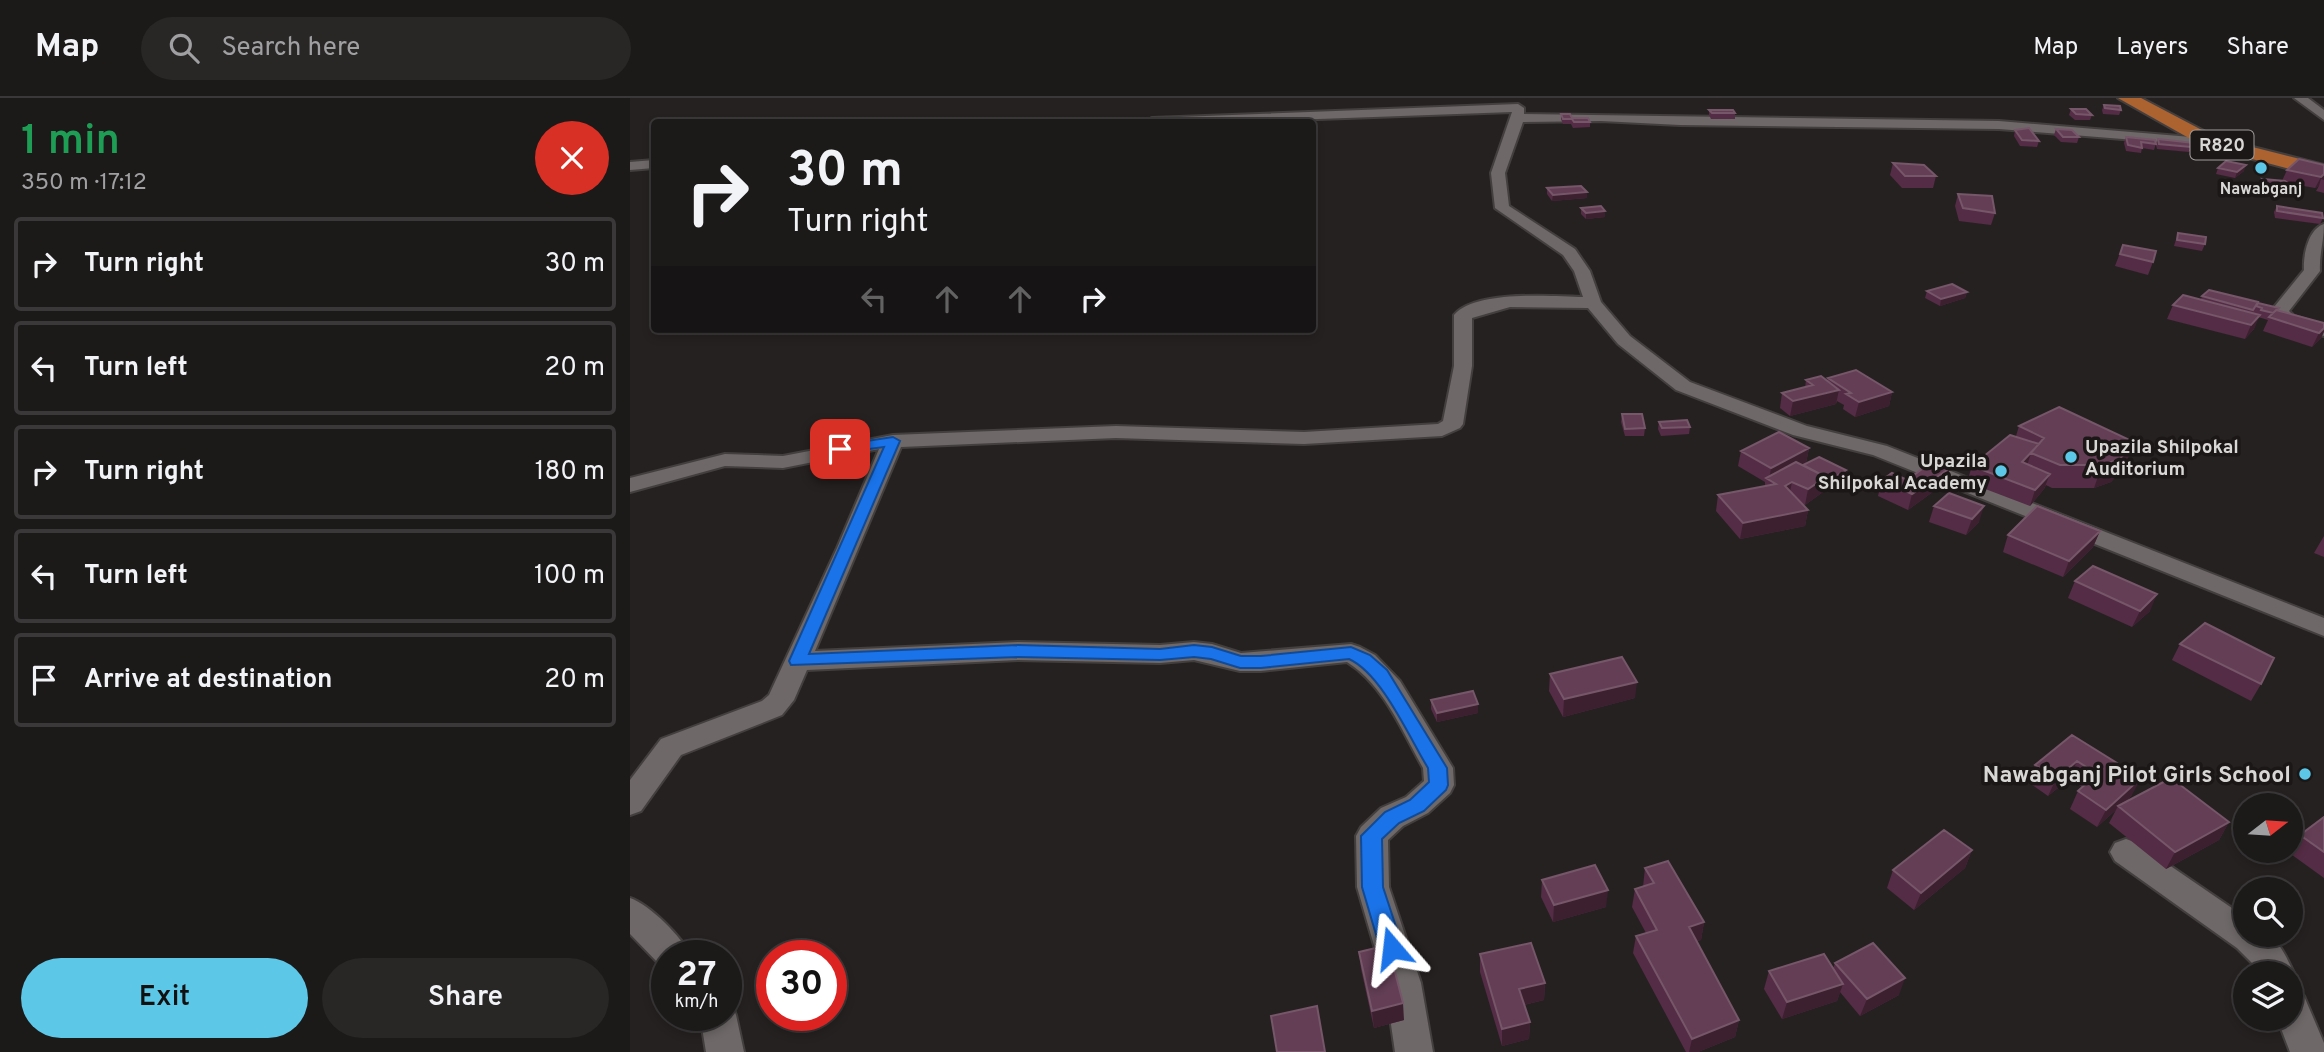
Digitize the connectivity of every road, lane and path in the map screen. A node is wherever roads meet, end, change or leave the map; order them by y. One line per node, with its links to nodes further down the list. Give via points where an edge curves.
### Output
1 (2127, 98): 6 (main road, R820)
2 (2300, 98): 4 (street)
3 (1518, 108): 5 (street); 6 (street, via 1681,121 1986,125); 12 (street, via 1498,173 1502,208 1569,252 1582,271)
4 (2324, 116)
5 (1230, 119)
6 (2210, 142): 9 (main road, R820)
7 (651, 164): 8 (street)
8 (630, 166)
9 (2324, 172)
10 (2324, 229): 11 (street, via 2311,255)
11 (2318, 273): 13 (street, via 2279,312 2288,320)
12 (1593, 303): 14 (street, via 1513,302 1476,307 1464,315 1463,366 1453,424 1442,430 1304,438 1116,432); 16 (street, via 1624,340 1683,386 1801,431 1880,450)
13 (2324, 331)
14 (893, 441): 15 (street, via 783,462 725,460); 17 (street)
15 (630, 485)
16 (2324, 628)
17 (797, 661): 18 (street, via 772,708 671,747); 26 (street, via 1018,651 1194,651 1240,662 1351,653 1363,659 1380,674 1438,768 1439,785 1371,836 1373,887 1403,983)
18 (630, 803)
19 (2126, 852): 22 (street, via 2249,938)
20 (630, 912): 21 (street)
21 (658, 940)
22 (2270, 961)
23 (721, 1031): 25 (street)
24 (2300, 1031): 27 (street)
25 (725, 1052)
26 (1414, 1052)
27 (2309, 1052)

